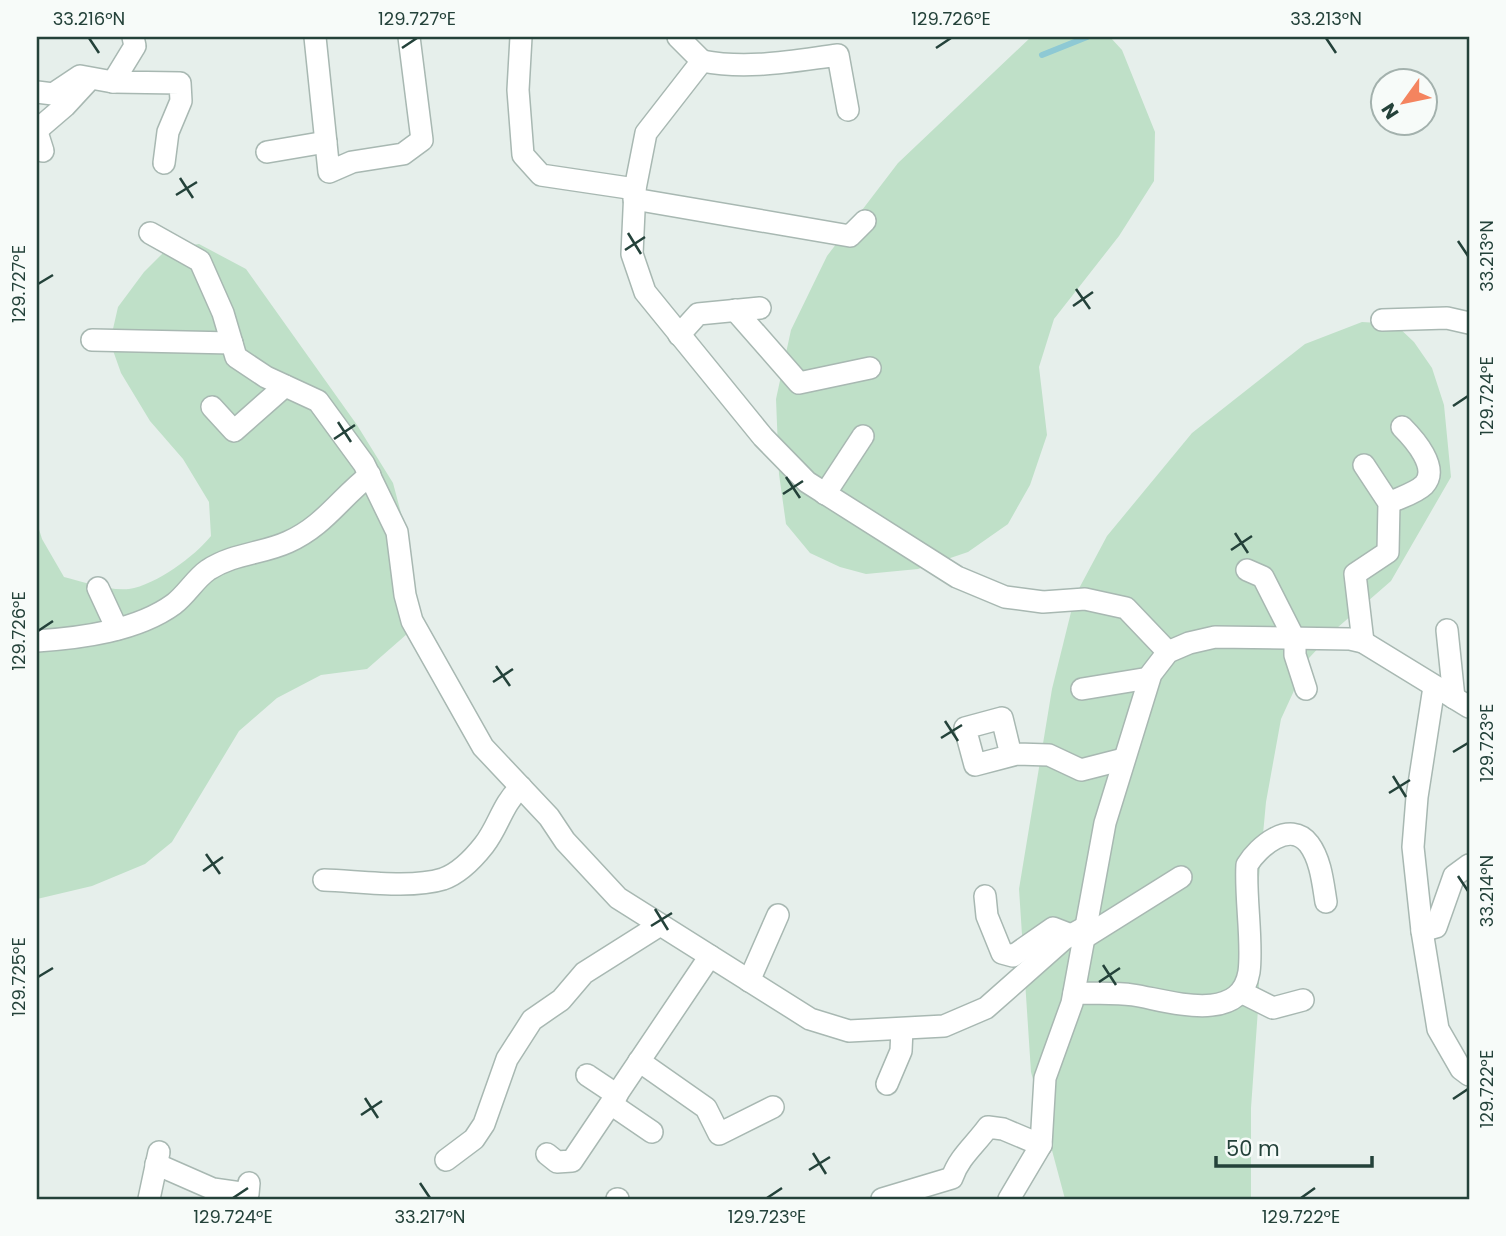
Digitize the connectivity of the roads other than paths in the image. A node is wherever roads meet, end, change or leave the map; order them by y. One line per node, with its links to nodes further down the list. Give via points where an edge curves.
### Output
1 (133, 37): 8 (street, via 135,46)
2 (315, 37): 12 (street)
3 (409, 37): 12 (street, via 422,139 403,154 352,162 329,172)
4 (521, 37): 15 (street, via 518,90 523,155 541,175)
5 (678, 37): 6 (street)
6 (702, 61): 10 (street, via 757,65 838,55); 15 (street, via 646,133)
7 (90, 78): 8 (street); 9 (street, via 80,76 53,94); 11 (street)
8 (113, 82): 14 (street, via 180,83 181,101 168,132)
9 (37, 92)
10 (848, 110)
11 (39, 138)
12 (326, 142): 13 (street)
13 (267, 152)
14 (164, 163)
15 (634, 194): 16 (street, via 850,236); 22 (street, via 632,254 645,292)
16 (865, 221)
17 (150, 233): 24 (street, via 200,261)
18 (760, 308): 19 (street)
19 (735, 310): 22 (street, via 698,314); 25 (street, via 799,383)
20 (1382, 320): 21 (street, via 1447,318)
21 (1469, 323)
22 (679, 335): 32 (street, via 763,437)
23 (92, 340): 24 (street)
24 (232, 343): 26 (street, via 236,357)
25 (870, 368)
26 (285, 386): 27 (street, via 234,431); 31 (street, via 318,401)
27 (212, 407)
28 (1402, 427): 33 (street, via 1425,457 1429,474 1424,485)
29 (863, 436): 32 (street)
30 (1364, 466): 33 (street)
31 (370, 475): 36 (street, via 320,525 286,543 235,555 206,571 174,604); 49 (street, via 397,531 412,621 483,747)
32 (825, 494): 41 (street, via 957,576 1005,597 1085,599 1126,608)
33 (1389, 503): 40 (street, via 1388,552 1355,574)
34 (1247, 570): 38 (street, via 1264,578)
35 (98, 588): 36 (street)
36 (117, 629): 39 (street)
37 (1447, 630): 46 (street)
38 (1295, 640): 40 (street); 41 (street, via 1215,637); 45 (street)
39 (37, 641)
40 (1363, 642): 43 (street)
41 (1168, 652): 42 (street)
42 (1149, 678): 44 (street); 48 (street)
43 (1434, 687): 46 (street); 57 (street, via 1413,847)
44 (1082, 689)
45 (1306, 689)
46 (1462, 702)
47 (1011, 755): 48 (street, via 1049,755 1081,770)
48 (1124, 759): 58 (street)
49 (522, 787): 52 (street, via 508,799 486,843 464,868 442,879); 56 (street, via 618,898)
50 (1469, 865): 57 (street, via 1454,876 1436,926)
51 (1181, 877): 58 (street)
52 (324, 880)
53 (985, 896): 58 (street, via 987,916 1002,953 1013,956 1053,928)
54 (1326, 902): 61 (street, via 1322,873 1309,843 1294,834 1277,837 1256,850 1247,865 1248,973)
55 (778, 915): 60 (street)
56 (660, 925): 59 (street); 74 (street, via 584,973 561,1000 532,1020 507,1059 484,1124 474,1139)
57 (1422, 931): 67 (street, via 1438,1029)
58 (1079, 934): 62 (street); 64 (street, via 986,1008 944,1026)
59 (710, 956): 60 (street); 65 (street)
60 (750, 981): 64 (street, via 810,1019 849,1031)
61 (1241, 992): 62 (street, via 1229,1002 1181,1005 1130,995); 63 (street, via 1273,1008)
62 (1074, 993): 72 (street, via 1045,1079)
63 (1303, 1000)
64 (902, 1029): 68 (street, via 901,1051)
65 (639, 1061): 69 (street); 70 (street, via 706,1108 719,1134)
66 (587, 1075): 69 (street)
67 (1469, 1075)
68 (887, 1084)
69 (614, 1099): 71 (street); 73 (street, via 572,1161 557,1162)
70 (773, 1107)
71 (652, 1132)
72 (1041, 1145): 77 (street, via 988,1127 958,1160 952,1178); 78 (street)
73 (547, 1154)
74 (446, 1160)
75 (249, 1183): 76 (street, via 248,1194 213,1189 157,1158)
76 (149, 1199)
77 (882, 1199)
78 (1009, 1199)

